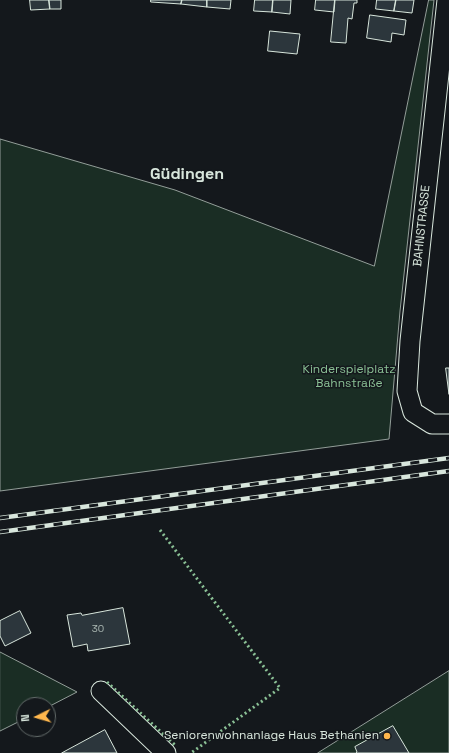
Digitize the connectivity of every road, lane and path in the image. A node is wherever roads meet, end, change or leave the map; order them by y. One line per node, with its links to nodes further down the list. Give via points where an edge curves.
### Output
1 (447, 0): 2 (street, BAHNSTRASSE, via 406,391 413,412 432,424)
2 (449, 424)
3 (101, 691): 4 (street)
4 (166, 753)

